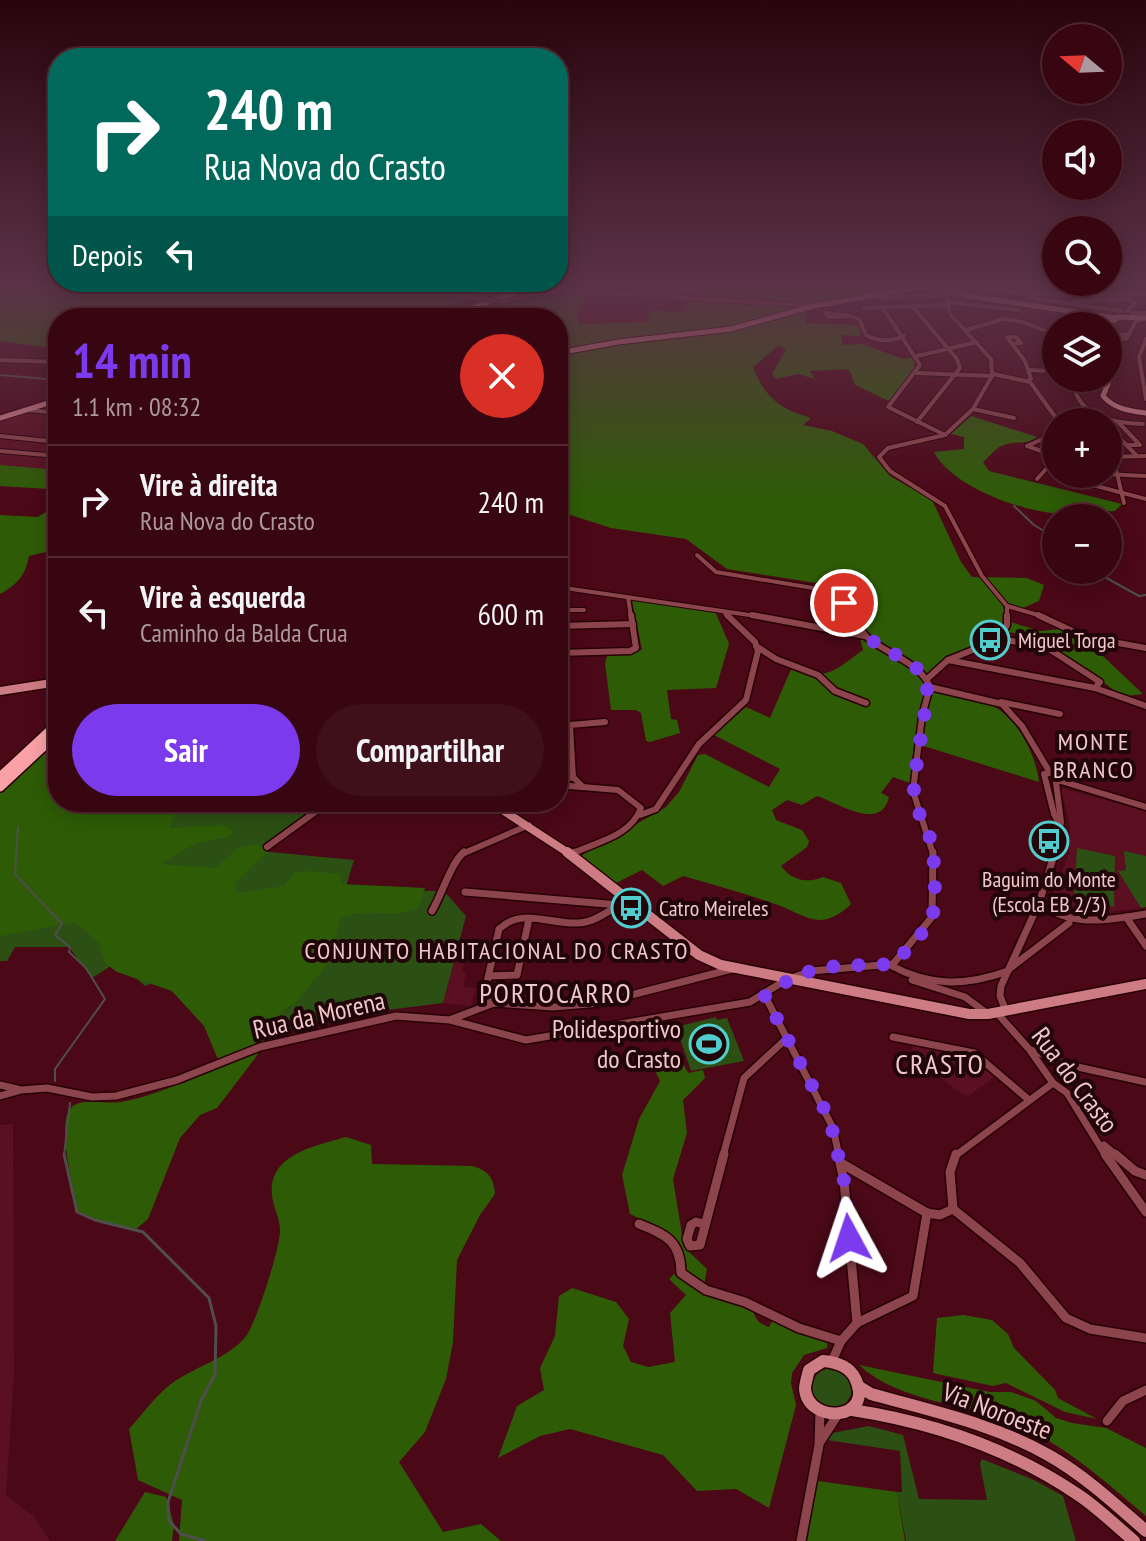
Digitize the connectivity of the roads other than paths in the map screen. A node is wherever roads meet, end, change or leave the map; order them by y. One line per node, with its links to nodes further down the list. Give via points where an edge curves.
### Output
1 (917, 356): 11 (street)
2 (954, 357): 12 (street, via 959,363)
3 (989, 357): 13 (street, via 994,364)
4 (1024, 357): 9 (street)
5 (1139, 357): 6 (street); 14 (street)
6 (1146, 357)
7 (0, 360): 8 (street)
8 (48, 362)
9 (1030, 370): 10 (street); 15 (street)
10 (1042, 371)
11 (917, 373): 12 (street); 30 (street, via 888,407)
12 (956, 375): 13 (street); 30 (street)
13 (992, 375): 15 (street); 24 (street)
14 (1144, 377): 16 (street)
15 (1028, 381): 21 (street)
16 (1145, 386): 19 (street)
17 (1077, 392): 22 (street)
18 (1105, 392): 26 (main road, via 1106,402)
19 (1146, 399)
20 (48, 403): 23 (main road)
21 (1048, 408)
22 (1086, 408)
23 (24, 409): 25 (street); 27 (main road)
24 (973, 409): 28 (street); 35 (street)
25 (48, 412)
26 (1146, 413)
27 (0, 418)
28 (1014, 418)
29 (1122, 420): 31 (street)
30 (917, 422): 35 (street)
31 (1143, 424)
32 (1122, 426): 34 (street)
33 (1122, 433): 34 (street)
34 (1129, 433): 40 (street, via 1140,445)
35 (945, 435): 59 (street, via 888,448 880,460 945,506 982,576)
36 (0, 436): 38 (street)
37 (1042, 440): 42 (street, via 1028,447)
38 (48, 441)
39 (1122, 441): 40 (street)
40 (1127, 445): 44 (street)
41 (0, 451): 43 (street)
42 (1042, 452)
43 (48, 455)
44 (1137, 456): 45 (street); 46 (street)
45 (1146, 456)
46 (1122, 457)
47 (1042, 473): 50 (street)
48 (1146, 476): 49 (street)
49 (1122, 477)
50 (1037, 479)
51 (1104, 488): 53 (street)
52 (1121, 488): 53 (street)
53 (1122, 493): 54 (street); 55 (street)
54 (1145, 499)
55 (1124, 503)
56 (697, 555): 66 (street, via 710,570 726,575 804,586 828,595 851,607)
57 (568, 588): 58 (street)
58 (628, 597): 62 (street); 63 (street)
59 (1007, 606): 65 (street); 70 (street, via 1052,619 1085,637)
60 (568, 610): 61 (street)
61 (584, 610)
62 (722, 610): 66 (street); 69 (street)
63 (633, 624): 64 (street); 71 (street, via 633,650)
64 (568, 626)
65 (1005, 630): 67 (street); 68 (street)
66 (865, 636): 73 (street)
67 (1000, 639): 68 (street); 72 (street)
68 (1029, 643): 75 (street, via 1046,647)
69 (756, 646): 79 (street); 98 (street, via 746,700 699,744 656,809)
70 (1146, 648)
71 (568, 653)
72 (948, 660): 73 (street); 75 (street)
73 (927, 679): 76 (street)
74 (48, 684): 77 (main road)
75 (1097, 685): 80 (street)
76 (930, 687): 78 (street); 111 (street, via 913,791 932,851 932,917)
77 (0, 691)
78 (993, 700): 81 (street); 87 (street, via 1022,726)
79 (866, 703)
80 (1146, 706)
81 (1060, 714)
82 (605, 722): 86 (street, via 570,725)
83 (48, 732): 88 (highway)
84 (48, 742): 93 (highway)
85 (568, 742): 86 (street)
86 (571, 744): 89 (street)
87 (1049, 771): 91 (street, via 1059,774); 91 (street, via 1044,774)
88 (0, 777)
89 (573, 777): 90 (street); 94 (street)
90 (568, 779)
91 (1055, 781): 95 (street); 104 (street, via 1055,819 1060,825)
92 (568, 785): 94 (street)
93 (0, 787)
94 (583, 787): 98 (street, via 624,793 641,808)
95 (1146, 807)
96 (315, 812): 100 (street)
97 (507, 812): 99 (main road)
98 (640, 815): 101 (street, via 618,833)
99 (529, 825): 101 (main road); 105 (street, via 465,851 455,860)
100 (267, 847)
101 (570, 854): 103 (main road)
102 (465, 892): 103 (street)
103 (624, 902): 108 (street, via 577,923); 112 (main road, via 709,962)
104 (1039, 903): 109 (street); 113 (street)
105 (432, 911)
106 (1146, 914): 107 (street)
107 (1126, 917): 109 (street); 110 (street)
108 (529, 919): 115 (street, via 508,920 501,926); 115 (street, via 517,975)
109 (1071, 922): 113 (street)
110 (1146, 946)
111 (890, 965): 114 (street); 116 (street, via 832,966)
112 (735, 968): 116 (main road); 119 (street, via 600,1003)
113 (1009, 970): 114 (street, via 953,985); 120 (street)
114 (902, 973): 120 (street, Rua do Crasto)
115 (489, 976): 119 (street, via 485,998)
116 (788, 978): 118 (street, Rua da Morena); 120 (main road, via 969,1014)
117 (1146, 984): 120 (main road)
118 (765, 996): 121 (street, Rua da Morena, via 526,1040); 123 (street)
119 (494, 1003): 121 (street)
120 (997, 1013): 124 (street, Rua do Crasto)
121 (450, 1020): 128 (street, Rua da Morena, via 396,1016 304,1035 116,1096)
122 (893, 1037): 130 (street, via 974,1053)
123 (787, 1038): 132 (street, via 830,1120); 138 (street, via 744,1078)
124 (1029, 1049): 125 (street, via 1073,1066); 126 (street, Rua do Crasto)
125 (1146, 1082)
126 (1053, 1083): 130 (street); 131 (street, Rua do Crasto, via 1067,1093)
127 (0, 1085): 128 (street, Rua da Morena)
128 (21, 1090): 129 (street)
129 (0, 1096)
130 (1029, 1100): 134 (street, via 986,1135 969,1141 952,1160)
131 (1092, 1136): 133 (street); 135 (street, Rua do Crasto)
132 (841, 1163): 136 (street); 139 (street)
133 (1146, 1175)
134 (953, 1209): 136 (street); 140 (street, via 1028,1270 1070,1321)
135 (1146, 1212)
136 (927, 1213): 139 (street, via 913,1296)
137 (639, 1224): 141 (street, via 671,1238 682,1252 681,1273 695,1284 799,1328 832,1336)
138 (704, 1224)
139 (857, 1323): 141 (street)
140 (1146, 1338)
141 (838, 1355): 142 (main road); 144 (main road, via 815,1364 806,1378 808,1396)
142 (858, 1386): 145 (main road); 149 (main road, Via Noroeste, via 1027,1444 1081,1477)
143 (1146, 1390): 147 (street, via 1111,1411)
144 (820, 1410): 146 (main road); 148 (street)
145 (852, 1410): 146 (main road); 151 (main road, Via Noroeste, via 901,1419 1025,1462 1079,1495)
146 (837, 1416): 148 (street)
147 (1107, 1421)
148 (819, 1445): 150 (street)
149 (1146, 1531)
150 (801, 1541)
151 (1134, 1541)

